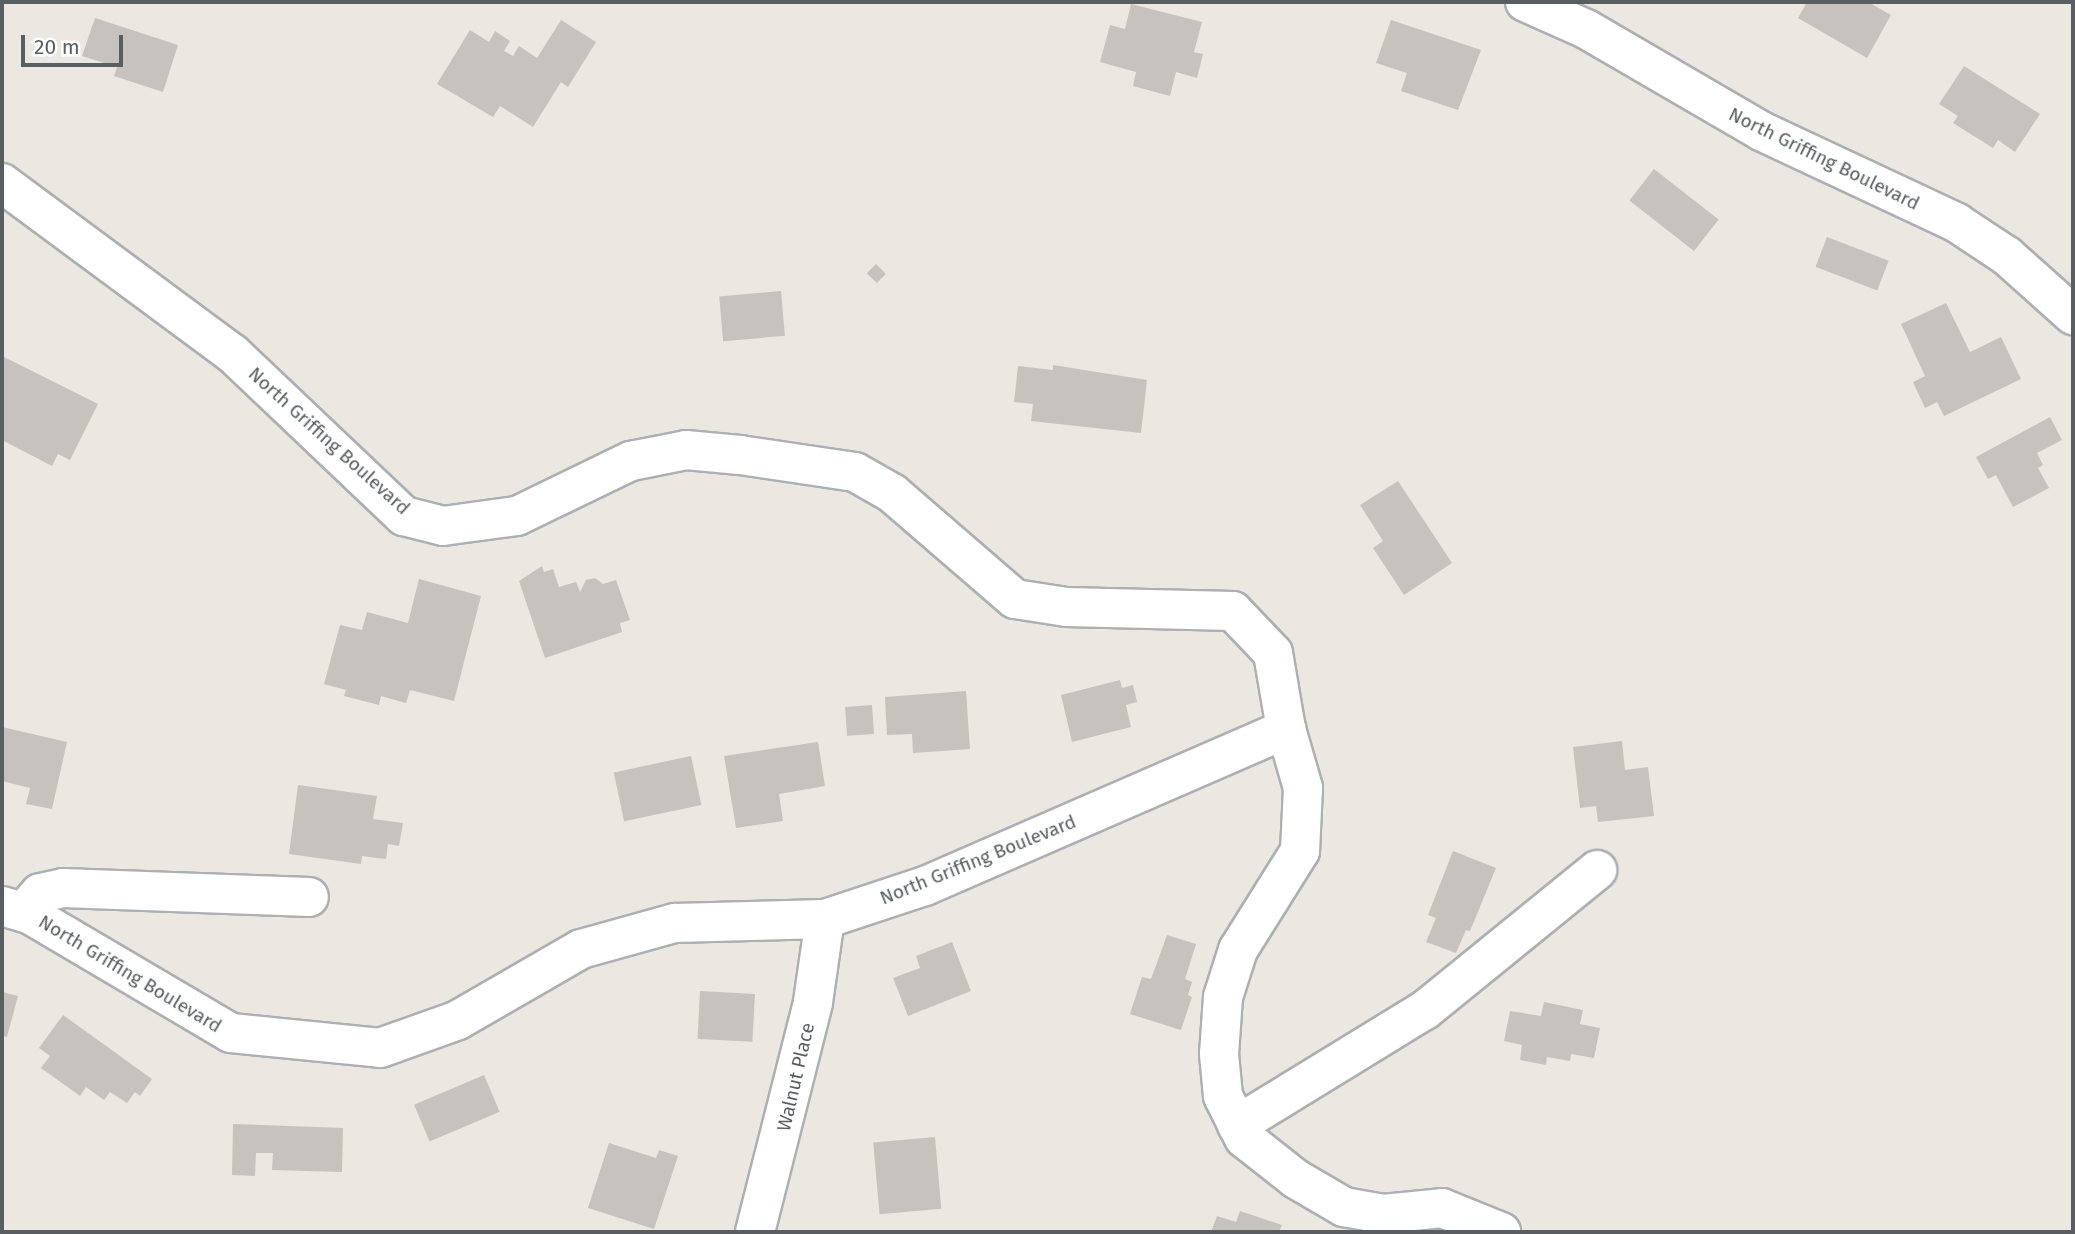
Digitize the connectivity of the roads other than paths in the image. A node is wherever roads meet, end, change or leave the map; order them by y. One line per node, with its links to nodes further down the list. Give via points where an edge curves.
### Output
1 (1525, 2): 3 (street, North Griffing Boulevard, via 1586,29 1761,131 1957,223 2007,256)
2 (2, 183): 4 (street, North Griffing Boulevard, via 232,353 404,516 443,527 517,516 631,461 686,450 855,472 892,493 1015,598 1066,607 1233,611 1273,653)
3 (2073, 315)
4 (1286, 729): 8 (street, North Griffing Boulevard, via 925,886); 9 (street, North Griffing Boulevard, via 1303,788 1300,851 1238,950 1223,996 1219,1054 1223,1096)
5 (1597, 870): 9 (street, via 1425,1010)
6 (309, 897): 7 (street, via 64,888 40,893)
7 (12, 909): 8 (street, North Griffing Boulevard, via 231,1033 380,1048 458,1020 581,949 675,923)
8 (825, 919): 10 (street, Walnut Place, via 813,1002)
9 (1237, 1125): 11 (street, North Griffing Boulevard, via 1244,1138 1296,1179 1344,1207 1383,1214 1442,1208)
10 (755, 1232)
11 (1501, 1232)

